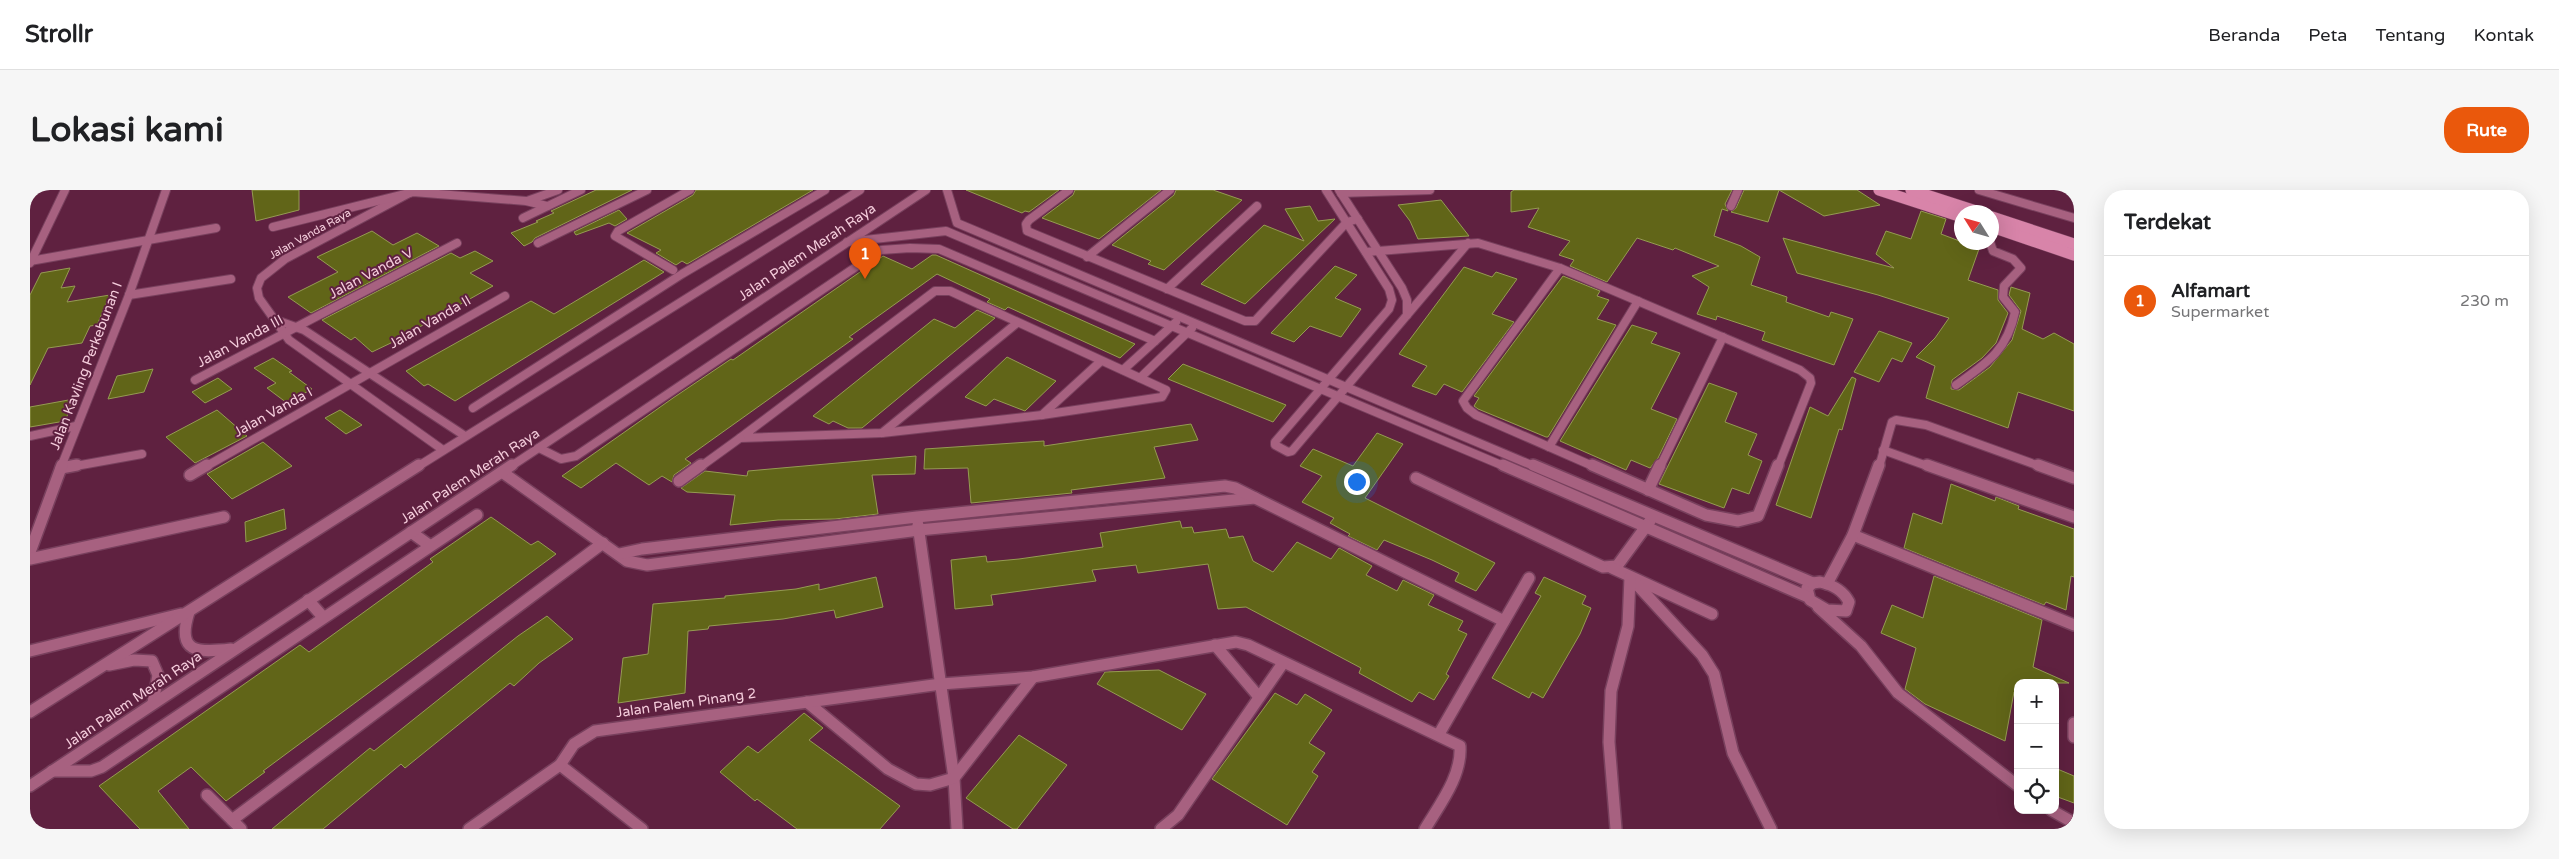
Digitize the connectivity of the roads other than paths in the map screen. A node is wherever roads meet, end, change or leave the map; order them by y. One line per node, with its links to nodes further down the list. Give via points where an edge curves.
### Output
1 (65, 190): 52 (street)
2 (166, 190): 39 (street, Jalan Kavling Perkebunan I)
3 (466, 190): 22 (street)
4 (558, 190): 23 (street)
5 (581, 190): 25 (street)
6 (647, 190): 42 (street)
7 (690, 190): 54 (street, via 618,231 615,236)
8 (825, 190): 86 (street, via 682,274)
9 (860, 190): 91 (street, Jalan Palem Merah Raya)
10 (926, 190): 40 (street, Jalan Palem Merah Raya)
11 (947, 190): 34 (street)
12 (1069, 190): 50 (street, via 1029,220 1025,228)
13 (1170, 190): 50 (street)
14 (1326, 190): 33 (street)
15 (1430, 190): 21 (street)
16 (1738, 190): 27 (street)
17 (1879, 190): 28 (main road)
18 (1911, 190): 24 (main road)
19 (1979, 190): 30 (street)
20 (414, 191): 22 (street); 35 (street); 64 (street, Jalan Vanda Raya, via 271,268 257,288 259,298)
21 (1340, 192): 31 (street)
22 (459, 197): 23 (street)
23 (526, 201): 25 (street)
24 (1957, 205)
25 (547, 206): 29 (street)
26 (1257, 206): 58 (street)
27 (1731, 206)
28 (1954, 214)
29 (523, 218)
30 (2074, 218)
31 (1358, 219): 33 (street); 46 (street)
32 (1999, 219): 44 (main road)
33 (1346, 222): 48 (street); 58 (street, via 1255,321 1245,321)
34 (957, 223): 38 (street); 47 (street)
35 (273, 227)
36 (216, 228): 39 (street)
37 (1999, 229): 49 (main road)
38 (946, 231): 40 (street); 51 (street)
39 (147, 241): 52 (street); 59 (street, Jalan Kavling Perkebunan I)
40 (847, 242): 94 (street, Jalan Palem Merah Raya)
41 (457, 243): 68 (street, Jalan Vanda V)
42 (538, 243)
43 (1468, 243): 46 (street); 53 (street, via 1490,245); 62 (street)
44 (2074, 244)
45 (1993, 250): 82 (street, via 2011,258 2021,268 2004,286 2003,297 2015,312 2012,333 1996,354)
46 (1378, 251): 48 (street); 62 (street, via 1402,288 1407,300)
47 (1025, 252): 51 (street); 56 (street)
48 (1366, 252): 72 (street, via 1389,289 1392,300 1389,309)
49 (2074, 255)
50 (1087, 257): 58 (street)
51 (1016, 260): 57 (street)
52 (30, 261)
53 (1560, 268): 61 (street); 93 (street, via 1463,401 1476,415)
54 (673, 270)
55 (231, 279): 59 (street)
56 (1090, 280): 57 (street); 63 (street)
57 (1082, 287): 67 (street)
58 (1166, 289)
59 (129, 295): 88 (street, Jalan Kavling Perkebunan I)
60 (504, 296): 77 (street, Jalan Vanda II)
61 (1638, 301): 71 (street); 93 (street)
62 (1407, 314): 74 (street)
63 (1181, 317): 66 (street); 67 (street)
64 (276, 320): 68 (street); 70 (street, Jalan Vanda Raya)
65 (1017, 323): 75 (street); 89 (street); 92 (street, via 950,291 935,291)
66 (1196, 324): 69 (street); 80 (street)
67 (1172, 325): 69 (street); 73 (street)
68 (297, 327): 70 (street, Jalan Vanda III); 77 (street)
69 (1189, 332): 78 (street); 84 (street)
70 (283, 334): 79 (street, Jalan Vanda III); 81 (street, Jalan Vanda Raya)
71 (1723, 337): 104 (street); 104 (street, via 1806,374 1811,382 1758,516 1748,521 1728,521)
72 (1363, 340): 74 (street); 80 (street)
73 (1155, 341): 76 (street); 94 (street, via 939,249 881,250 576,456 558,460)
74 (1379, 346): 83 (street)
75 (1102, 361): 76 (street); 87 (street)
76 (1123, 370): 78 (street)
77 (370, 373): 81 (street, Jalan Vanda I); 91 (street)
78 (1140, 378): 87 (street, via 1164,388 1166,393 1162,397)
79 (195, 380)
80 (1330, 380): 83 (street); 84 (street)
81 (351, 384): 95 (street, Jalan Vanda Raya); 100 (street, Jalan Vanda I)
82 (1956, 385)
83 (1346, 387): 85 (street); 107 (street)
84 (1323, 388): 85 (street); 85 (street, via 1275,442 1276,445 1292,451)
85 (1340, 395): 111 (street)
86 (473, 408)
87 (1042, 415): 89 (street)
88 (76, 426): 90 (street); 98 (street, Jalan Kavling Perkebunan I)
89 (882, 433): 92 (street)
90 (30, 436)
91 (465, 436): 95 (street, Jalan Palem Merah Raya)
92 (740, 438): 103 (street)
93 (1549, 447): 104 (street)
94 (539, 448): 99 (street, Jalan Palem Merah Raya)
95 (443, 450): 128 (street, Jalan Palem Merah Raya)
96 (1883, 450): 102 (street, via 1892,422 1906,420); 110 (street); 114 (street)
97 (142, 454): 98 (street)
98 (61, 468): 117 (street, Jalan Kavling Perkebunan I)
99 (502, 472): 113 (street, Jalan Palem Merah Raya); 115 (street)
100 (190, 474)
101 (1416, 478): 120 (street, via 1603,567)
102 (2074, 478)
103 (679, 481)
104 (1648, 490)
105 (1256, 498): 109 (street, via 1235,488 1212,486); 112 (street); 131 (street)
106 (477, 515): 116 (street)
107 (1653, 516): 111 (street); 123 (street)
108 (224, 517): 119 (street)
109 (917, 517): 112 (street); 118 (street)
110 (2074, 517)
111 (1647, 526): 120 (street, via 1618,566); 125 (street)
112 (919, 530): 118 (street, via 658,565 634,564); 139 (street)
113 (411, 532): 116 (street); 126 (street, Jalan Palem Merah Raya)
114 (1853, 535): 124 (street); 132 (street)
115 (603, 543): 118 (street); 155 (street)
116 (429, 545): 130 (street)
117 (30, 552)
118 (619, 554)
119 (30, 559)
120 (1612, 568): 121 (street)
121 (1630, 577): 129 (street); 161 (street, via 1628,626 1611,691 1609,742); 162 (street, via 1702,655 1714,674 1734,753)
122 (1529, 578): 131 (street)
123 (1813, 583): 124 (street); 125 (street, via 1807,588)
124 (1827, 584): 127 (street, via 1847,597 1849,607 1846,611 1833,612)
125 (1808, 597): 127 (street)
126 (308, 600): 130 (street); 134 (street, Jalan Palem Merah Raya)
127 (1818, 607): 150 (street, via 1861,646 1898,694)
128 (189, 612): 134 (street, via 183,633 183,640 188,646 213,651); 135 (street); 137 (street, Jalan Palem Merah Raya)
129 (1712, 614)
130 (323, 617): 148 (street, via 102,767 91,771)
131 (1504, 621): 145 (street)
132 (2074, 625)
133 (1215, 645): 136 (street, Jalan Palem Pinang 2, via 1236,642 1248,645); 138 (street, Jalan Palem Pinang 2); 140 (street)
134 (234, 648): 142 (street, Jalan Palem Merah Raya)
135 (30, 651)
136 (1283, 663): 140 (street); 145 (street, Jalan Palem Pinang 2)
137 (103, 666): 142 (street, via 134,660 152,661 160,673); 143 (street, Jalan Palem Merah Raya)
138 (1033, 677): 139 (street, Jalan Palem Pinang 2); 149 (street)
139 (941, 684): 141 (street, Jalan Palem Pinang 2); 149 (street)
140 (1259, 697): 159 (street, via 1178,815)
141 (807, 702): 147 (street, Jalan Palem Pinang 2, via 594,731 574,744); 149 (street, via 884,765 917,784 934,785)
142 (153, 703): 148 (street, Jalan Palem Merah Raya)
143 (30, 712)
144 (2074, 724): 146 (street)
145 (1438, 734): 160 (street, Jalan Palem Pinang 2, via 1460,746 1462,754 1459,768)
146 (2074, 736)
147 (560, 765): 156 (street, Jalan Palem Pinang 2); 157 (street)
148 (52, 772): 151 (street, Jalan Palem Merah Raya)
149 (954, 778): 158 (street)
150 (2014, 783)
151 (30, 786)
152 (208, 795): 155 (street)
153 (2058, 814): 154 (street)
154 (2074, 823)
155 (237, 824)
156 (471, 828)
157 (642, 829)
158 (957, 829)
159 (1161, 829)
160 (1425, 829)
161 (1616, 829)
162 (1771, 829)

